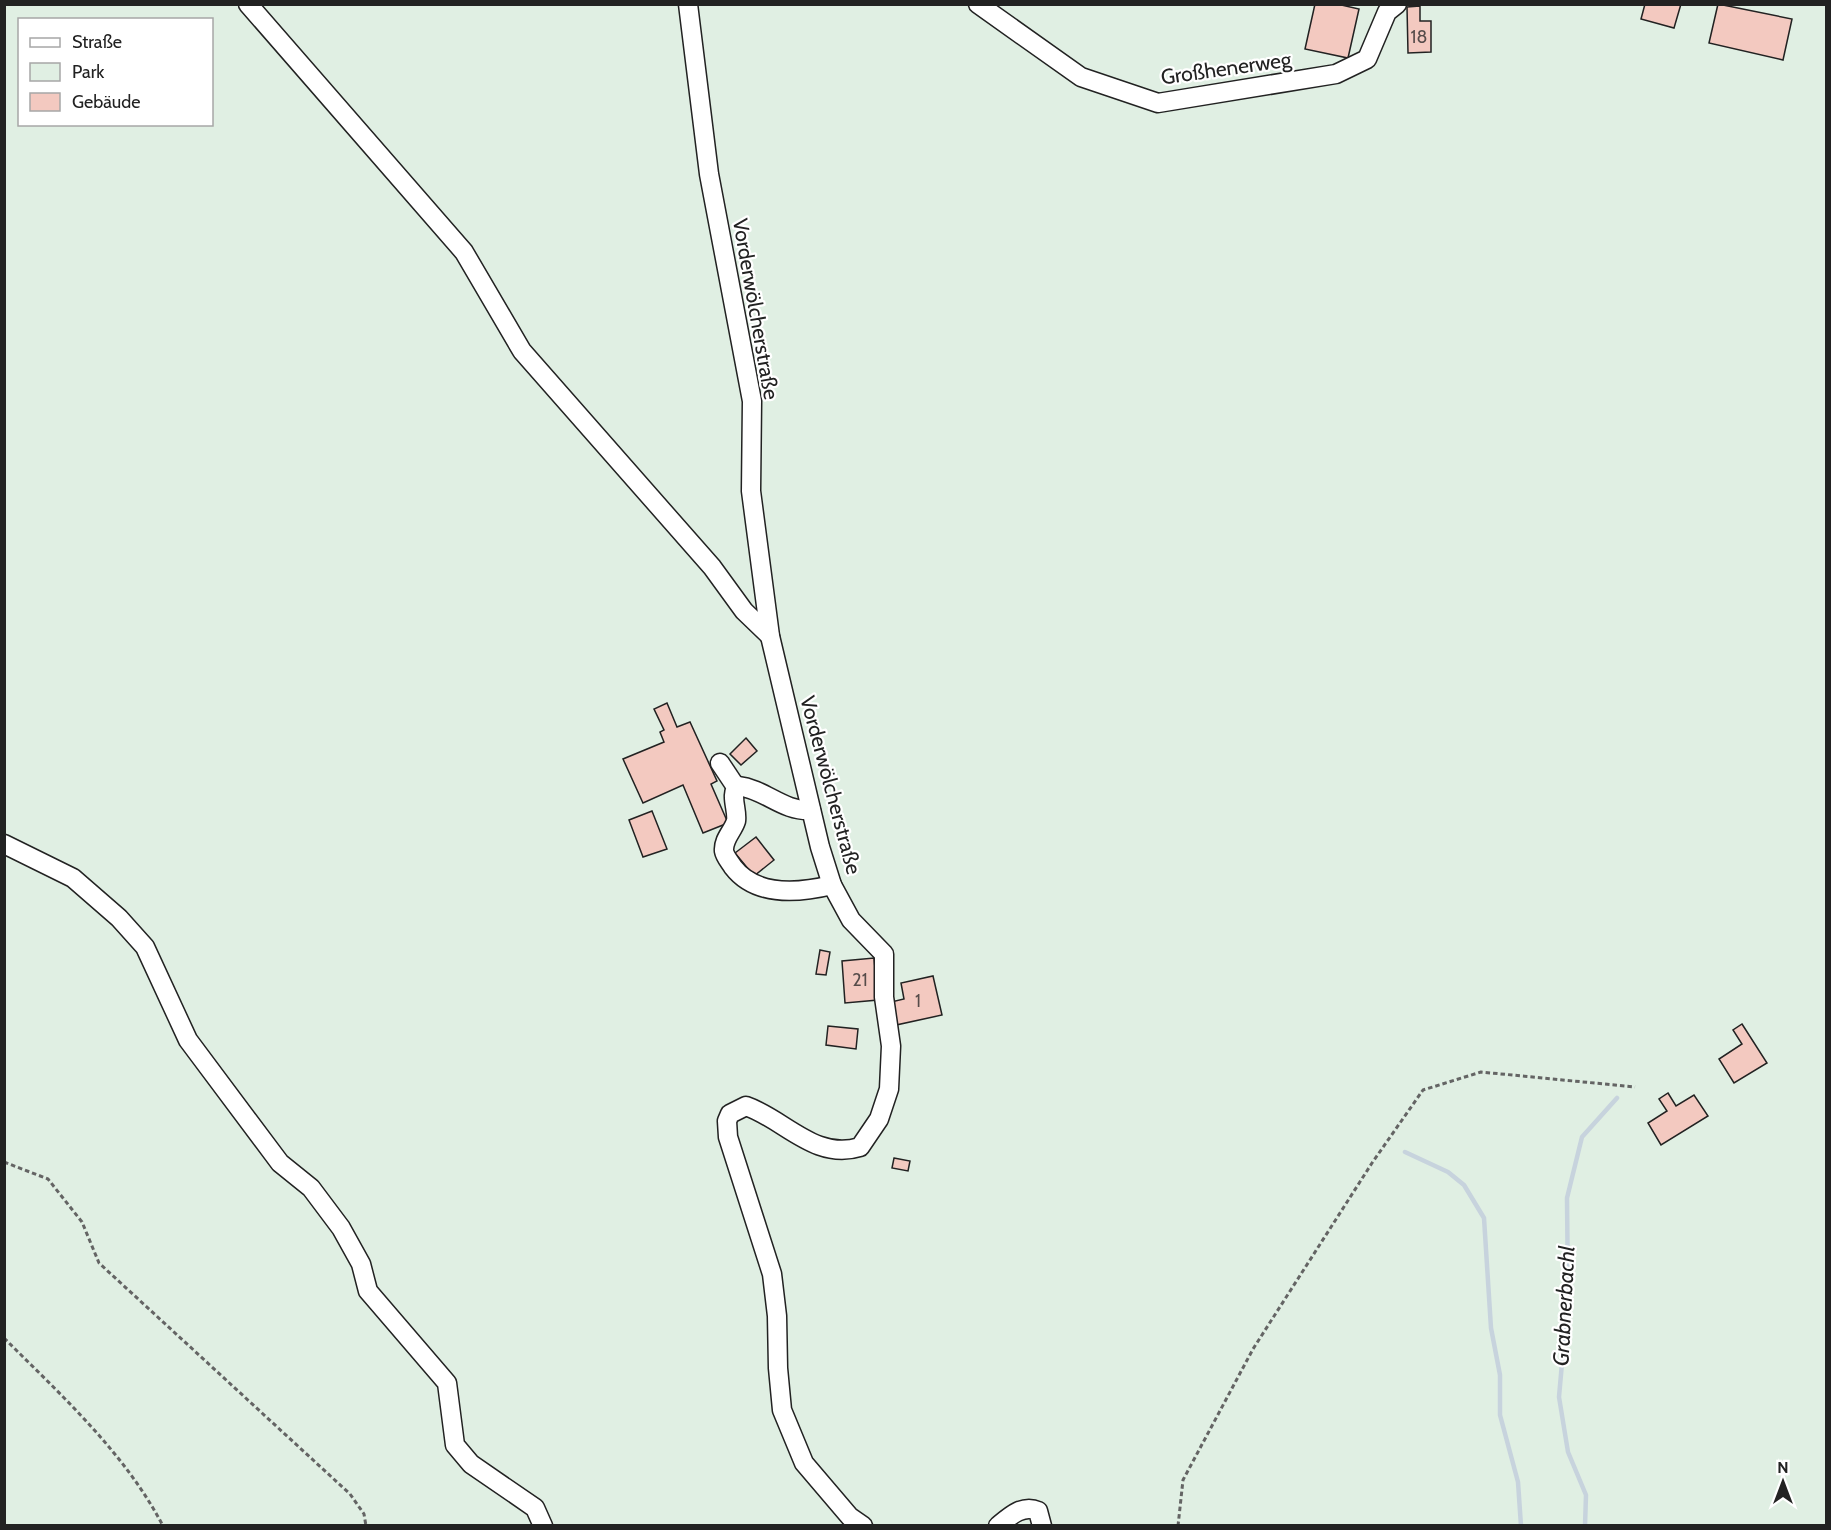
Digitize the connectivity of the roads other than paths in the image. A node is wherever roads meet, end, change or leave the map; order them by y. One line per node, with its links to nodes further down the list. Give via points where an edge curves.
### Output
1 (248, 4): 5 (street, via 464,252 522,351 712,567 744,611)
2 (688, 4): 5 (street, Vorderwölcherstraße, via 709,174 753,401 751,491)
3 (978, 4): 4 (street, Großhenerweg, via 1081,77 1158,103 1336,74 1367,59 1387,12)
4 (1397, 4)
5 (770, 636): 8 (street, Vorderwölcherstraße)
6 (720, 763): 7 (street)
7 (736, 787): 8 (street, via 746,787 787,807); 10 (street, via 736,818 724,851 740,876 766,889)
8 (811, 810): 10 (street, Vorderwölcherstraße)
9 (4, 844): 11 (street, via 73,878 120,918 145,947 188,1040 280,1163 311,1188 361,1264 368,1291 447,1383 455,1445 471,1464 535,1508)
10 (832, 885): 12 (street, Vorderwölcherstraße, via 856,926 884,954 891,1067 879,1119 860,1147 840,1151 814,1144 746,1106 730,1113 727,1120 728,1137 772,1274 782,1410 804,1463)
11 (543, 1526)
12 (862, 1526)
13 (998, 1526): 14 (street, via 1013,1514 1031,1508 1038,1511)
14 (1042, 1526)

